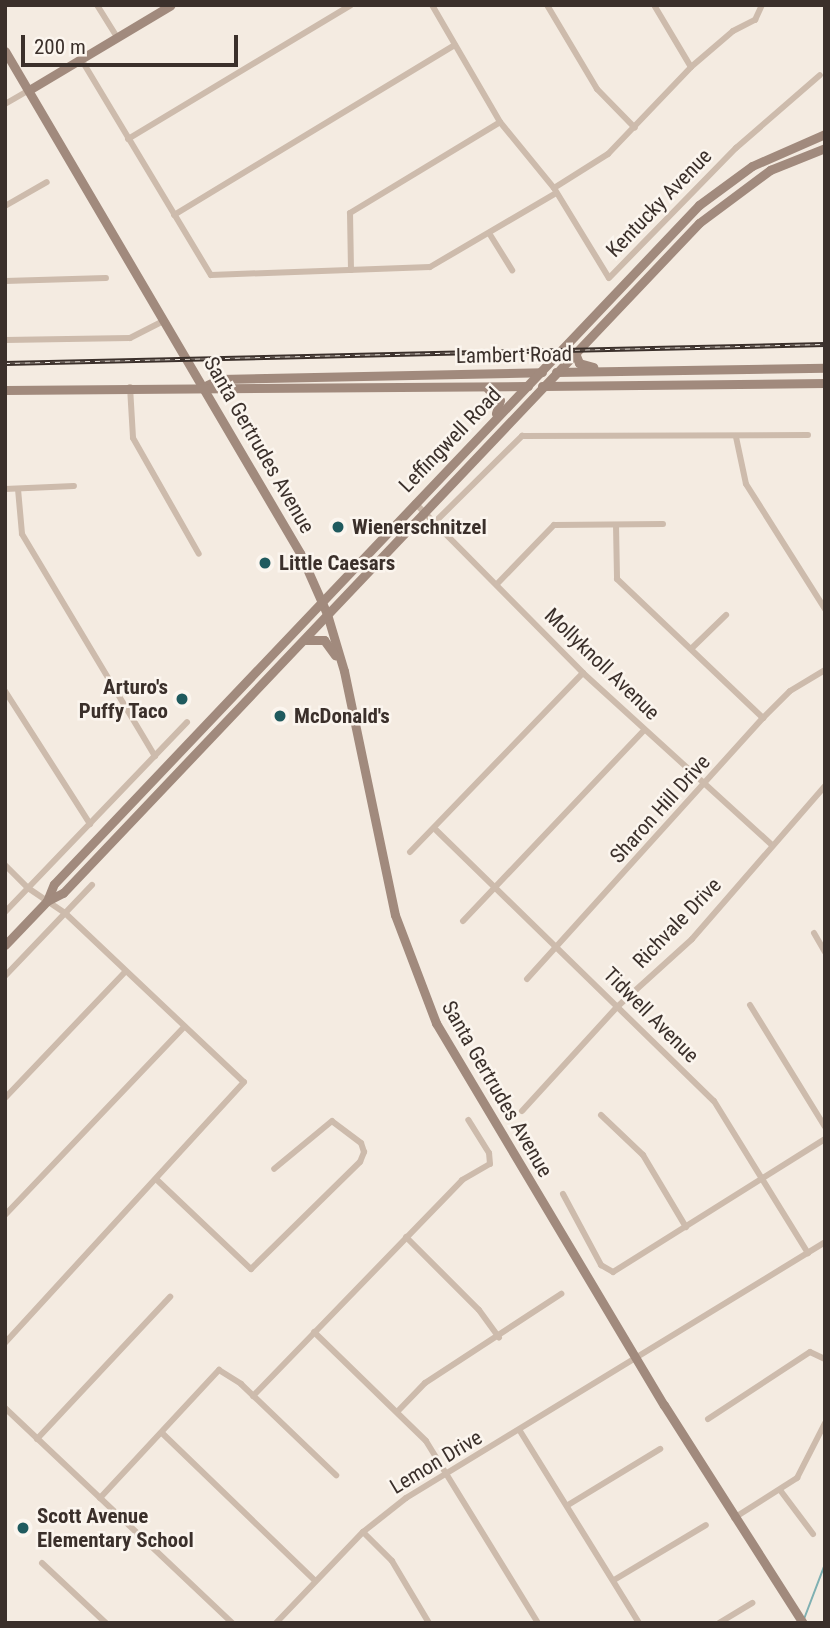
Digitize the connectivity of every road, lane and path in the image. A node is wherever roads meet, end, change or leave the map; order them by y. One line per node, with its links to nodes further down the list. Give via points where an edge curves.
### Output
1 (97, 5): 8 (street)
2 (171, 5): 8 (main road)
3 (351, 5): 19 (street)
4 (432, 5): 9 (street, Kentucky Avenue)
5 (547, 5): 17 (street, via 597,89)
6 (654, 5): 12 (street)
7 (762, 5): 12 (street, via 755,20 733,32)
8 (117, 37): 11 (main road)
9 (456, 45): 16 (street, Kentucky Avenue); 24 (street)
10 (5, 51): 14 (main road, Santa Gertrudes Avenue)
11 (80, 60): 14 (main road); 19 (street)
12 (691, 68): 17 (street)
13 (820, 75): 22 (street, Kentucky Avenue, via 736,148 609,278)
14 (29, 90): 15 (street); 30 (main road, Santa Gertrudes Avenue)
15 (5, 104)
16 (500, 122): 22 (street, Kentucky Avenue); 26 (street, via 350,213)
17 (635, 128): 22 (street, via 608,154)
18 (825, 134): 35 (main road, Leffingwell Road, via 771,156 709,197)
19 (128, 139): 24 (street)
20 (825, 148): 32 (main road, Leffingwell Road, via 770,170 716,208)
21 (47, 182): 23 (street)
22 (555, 191): 25 (street)
23 (5, 206)
24 (174, 215): 26 (street, via 211,275)
25 (489, 233): 26 (street, via 430,267); 27 (street)
26 (351, 270)
27 (512, 271)
28 (106, 278): 29 (street)
29 (5, 281)
30 (166, 320): 31 (street, via 130,338); 38 (main road, Santa Gertrudes Avenue)
31 (5, 340)
32 (575, 353): 34 (main road, via 585,366); 36 (main road, Leffingwell Road)
33 (825, 368): 34 (main road, Lambert Road)
34 (618, 371): 36 (main road, Lambert Road)
35 (539, 372): 36 (main road, Lambert Road); 38 (main road, Lambert Road, via 220,379); 39 (main road, Leffingwell Road)
36 (556, 372): 40 (main road, Leffingwell Road)
37 (825, 383): 40 (main road, Lambert Road)
38 (205, 385): 41 (main road, Lambert Road); 42 (main road, Lambert Road); 57 (main road, Santa Gertrudes Avenue, via 288,526)
39 (526, 386): 40 (main road, Lambert Road); 42 (main road, Lambert Road); 44 (main road, Leffingwell Road)
40 (543, 386): 51 (main road, Leffingwell Road)
41 (130, 387): 43 (main road, Lambert Road); 55 (street, via 133,438)
42 (458, 387): 44 (main road, via 491,390 498,395 500,405)
43 (5, 390)
44 (487, 426): 50 (main road, Leffingwell Road)
45 (808, 435): 46 (street)
46 (736, 437): 52 (street, via 522,436); 58 (street, via 746,484)
47 (74, 486): 49 (street)
48 (5, 489): 49 (street)
49 (18, 489): 70 (street, via 22,534)
50 (415, 503): 51 (street, Mollyknoll Avenue); 57 (main road, Leffingwell Road)
51 (424, 512): 52 (street, Mollyknoll Avenue); 59 (main road, Leffingwell Road)
52 (434, 523): 56 (street, Mollyknoll Avenue)
53 (663, 524): 54 (street)
54 (616, 525): 56 (street, via 554,525); 62 (street, via 617,579)
55 (199, 554)
56 (497, 584): 65 (street, Mollyknoll Avenue)
57 (321, 601): 59 (main road, Santa Gertrudes Avenue); 81 (main road, Leffingwell Road, via 54,884)
58 (825, 609)
59 (327, 614): 61 (main road, Leffingwell Road); 64 (main road, Santa Gertrudes Avenue)
60 (726, 615): 62 (street)
61 (298, 645): 64 (main road, via 310,638 324,640); 81 (main road, Leffingwell Road, via 63,893)
62 (691, 649): 67 (street)
63 (825, 670): 67 (street, Sharon Hill Drive, via 790,691)
64 (344, 671): 116 (main road, Santa Gertrudes Avenue, via 376,843 409,958 465,1075)
65 (583, 673): 69 (street, Mollyknoll Avenue); 74 (street)
66 (5, 691): 73 (street)
67 (763, 718): 71 (street, Sharon Hill Drive)
68 (187, 722): 70 (street)
69 (644, 730): 71 (street, Mollyknoll Avenue); 80 (street)
70 (155, 756): 73 (street)
71 (705, 786): 75 (street, Mollyknoll Avenue); 87 (street, Sharon Hill Drive)
72 (825, 786): 75 (street, Richvale Drive)
73 (90, 824): 79 (street)
74 (436, 830): 76 (street); 80 (street, Tidwell Avenue)
75 (771, 844): 93 (street, Richvale Drive, via 692,939)
76 (411, 852)
77 (5, 865): 79 (street)
78 (92, 885): 83 (street)
79 (28, 888): 81 (street); 82 (street)
80 (494, 889): 84 (street); 87 (street, Tidwell Avenue)
81 (47, 901): 83 (street); 86 (main road, Leffingwell Road)
82 (5, 912)
83 (65, 913): 89 (street); 90 (street)
84 (463, 922)
85 (814, 933): 88 (street)
86 (5, 945)
87 (558, 948): 91 (street, Sharon Hill Drive); 93 (street, Tidwell Avenue)
88 (825, 952)
89 (125, 972): 94 (street); 95 (street)
90 (5, 976)
91 (527, 979)
92 (750, 1005): 99 (street)
93 (617, 1007): 96 (street, Richvale Drive); 102 (street, Tidwell Avenue, via 714,1101)
94 (184, 1027): 103 (street, via 244,1082); 105 (street)
95 (5, 1098)
96 (522, 1111)
97 (601, 1115): 106 (street, via 643,1155)
98 (468, 1119): 107 (street, via 489,1153 490,1164 462,1180)
99 (825, 1126)
100 (825, 1139): 102 (street)
101 (274, 1169): 103 (street, via 332,1121 346,1129 364,1152 360,1162 251,1269)
102 (762, 1178): 106 (street); 109 (street, Tidwell Avenue)
103 (156, 1179): 114 (street)
104 (564, 1194): 106 (street, via 607,1271 613,1272)
105 (5, 1214)
106 (686, 1227)
107 (406, 1237): 112 (street); 113 (street, via 479,1310)
108 (825, 1242): 109 (street, Lemon Drive)
109 (808, 1253): 116 (street, Lemon Drive)
110 (561, 1294): 113 (street)
111 (170, 1297): 124 (street)
112 (314, 1332): 117 (street); 119 (street)
113 (499, 1338): 119 (street, via 425,1383)
114 (5, 1343)
115 (825, 1359): 120 (street, via 810,1352)
116 (636, 1360): 122 (street, Lemon Drive); 131 (main road, Santa Gertrudes Avenue)
117 (253, 1396): 123 (street, via 219,1370); 126 (street)
118 (5, 1408): 124 (street)
119 (398, 1411): 127 (street, via 426,1441)
120 (708, 1419)
121 (825, 1423): 128 (street, via 797,1478)
122 (520, 1431): 127 (street, Lemon Drive); 130 (street)
123 (162, 1433): 129 (street); 137 (street)
124 (37, 1439): 129 (street)
125 (660, 1449): 130 (street)
126 (336, 1475)
127 (446, 1475): 133 (street, Lemon Drive, via 406,1498); 143 (street)
128 (780, 1490): 131 (street); 134 (street)
129 (100, 1498): 140 (street)
130 (568, 1505): 136 (street)
131 (734, 1517): 146 (main road, Santa Gertrudes Avenue)
132 (706, 1525): 136 (street)
133 (363, 1532): 137 (street, Lemon Drive); 142 (street, via 392,1561)
134 (813, 1534)
135 (42, 1563): 139 (street)
136 (614, 1580): 144 (street)
137 (315, 1581): 141 (street, Lemon Drive)
138 (752, 1603): 145 (street)
139 (106, 1623)
140 (232, 1623)
141 (276, 1623)
142 (429, 1623)
143 (538, 1623)
144 (639, 1623)
145 (719, 1623)
146 (803, 1623)

